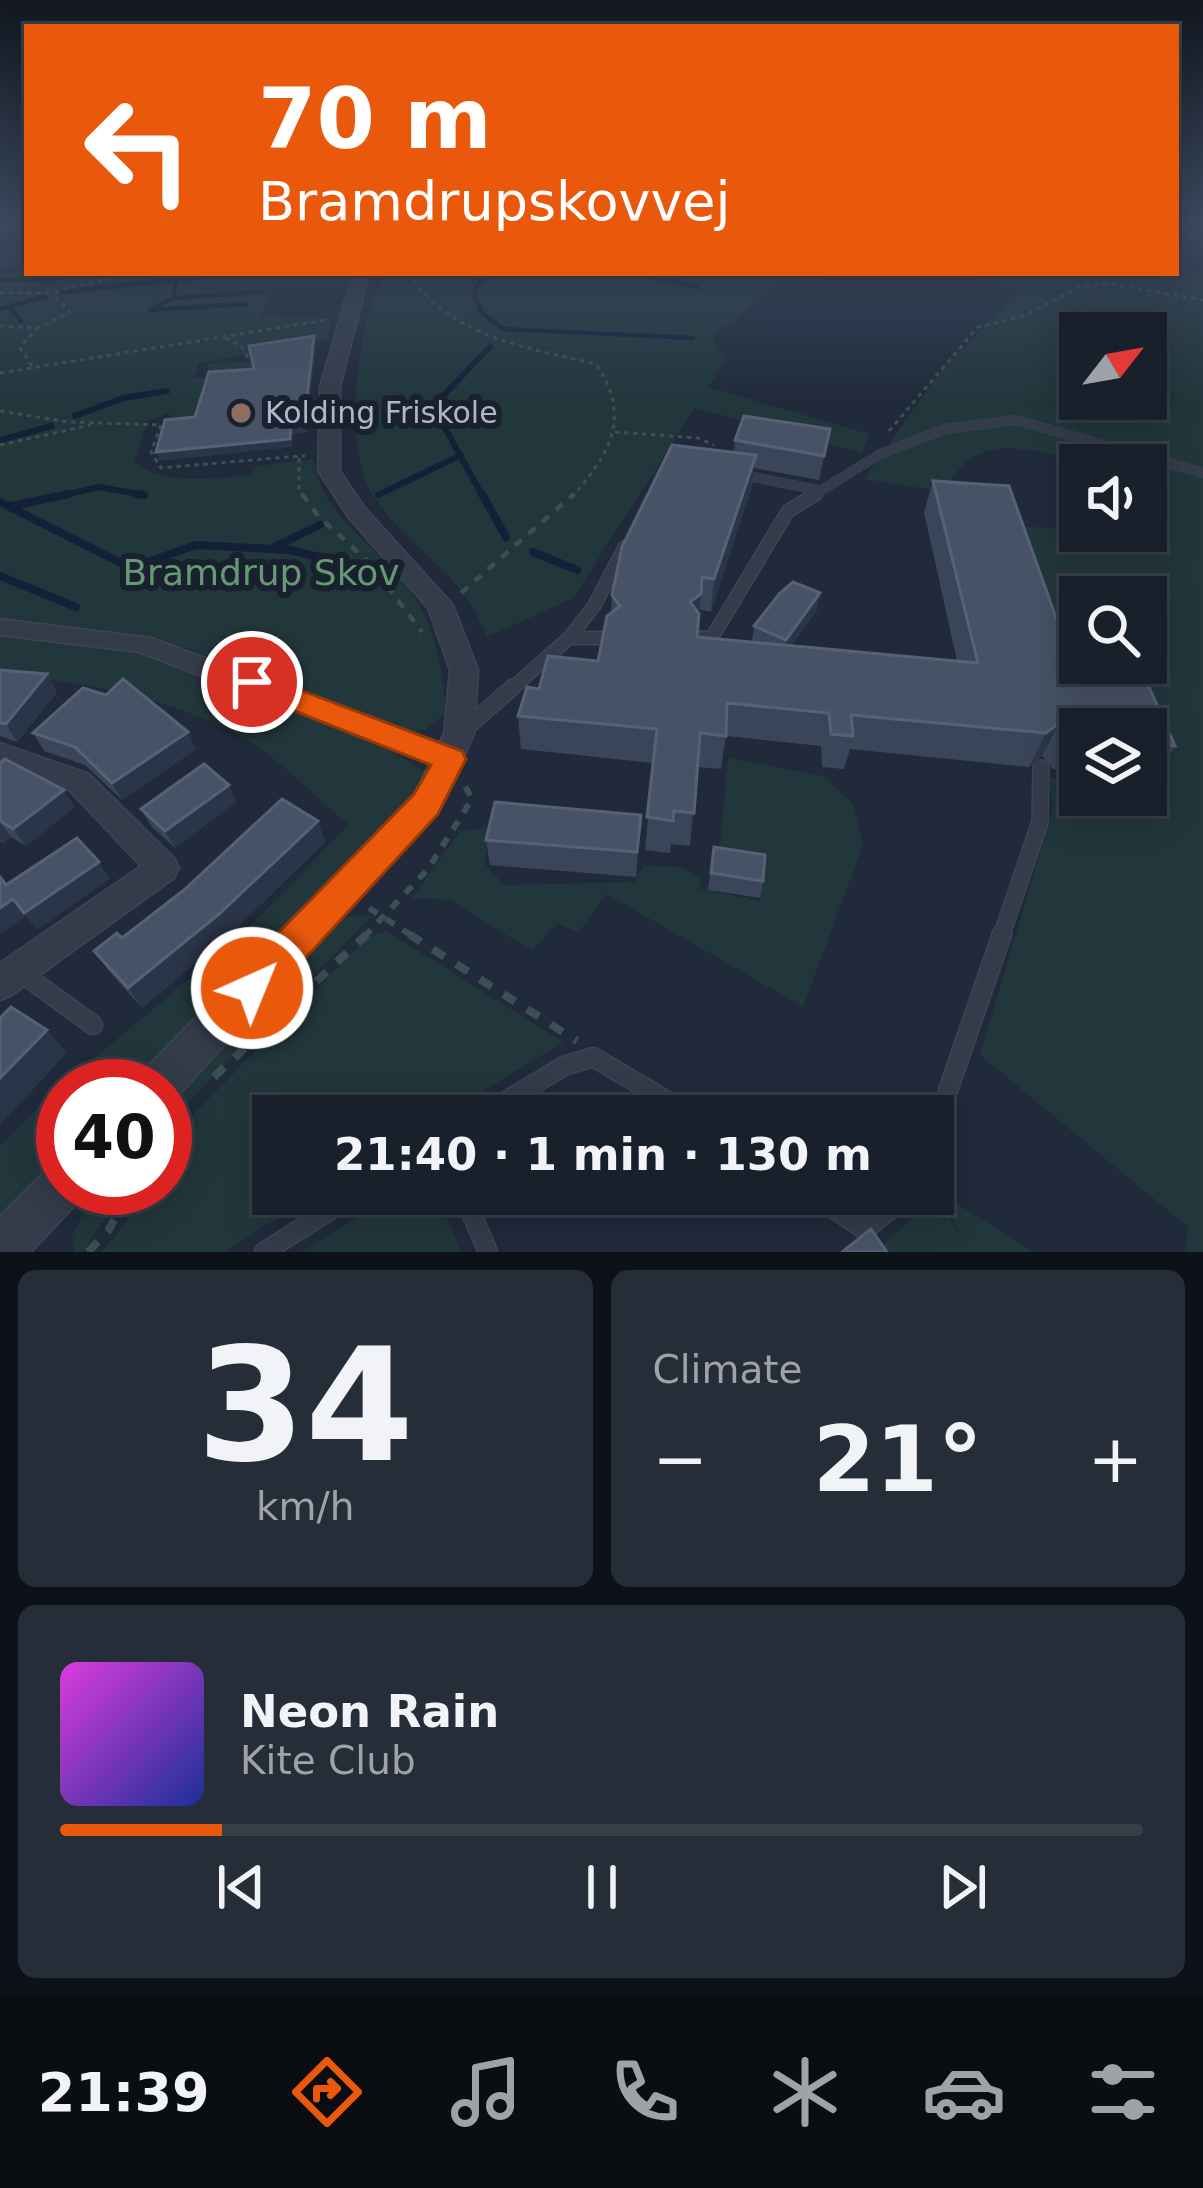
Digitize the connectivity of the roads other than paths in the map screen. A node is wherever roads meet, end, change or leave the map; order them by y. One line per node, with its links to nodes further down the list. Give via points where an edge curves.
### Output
1 (357, 285): 10 (street, via 330,387 328,471 440,605 464,670)
2 (714, 445): 4 (lane, via 708,468)
3 (1203, 473): 4 (lane, via 1016,420 945,429)
4 (819, 490): 7 (lane, via 788,511 711,639)
5 (629, 539): 8 (lane)
6 (0, 627): 10 (street, via 142,644)
7 (697, 637)
8 (569, 638): 9 (lane); 10 (lane)
9 (609, 638)
10 (455, 747): 15 (street, via 426,804)
11 (0, 754): 13 (street, via 79,782 163,868)
12 (1042, 768): 18 (lane, via 1040,822)
13 (9, 976): 14 (lane)
14 (93, 1025)
15 (184, 1059)
16 (516, 1095): 17 (lane, via 593,1057)
17 (657, 1095)
18 (946, 1095)
19 (36, 1212): 24 (street)
20 (323, 1215): 25 (lane)
21 (472, 1215): 26 (lane)
22 (842, 1215): 23 (lane, via 865,1231)
23 (884, 1215)
24 (0, 1250)
25 (264, 1252)
26 (488, 1252)

